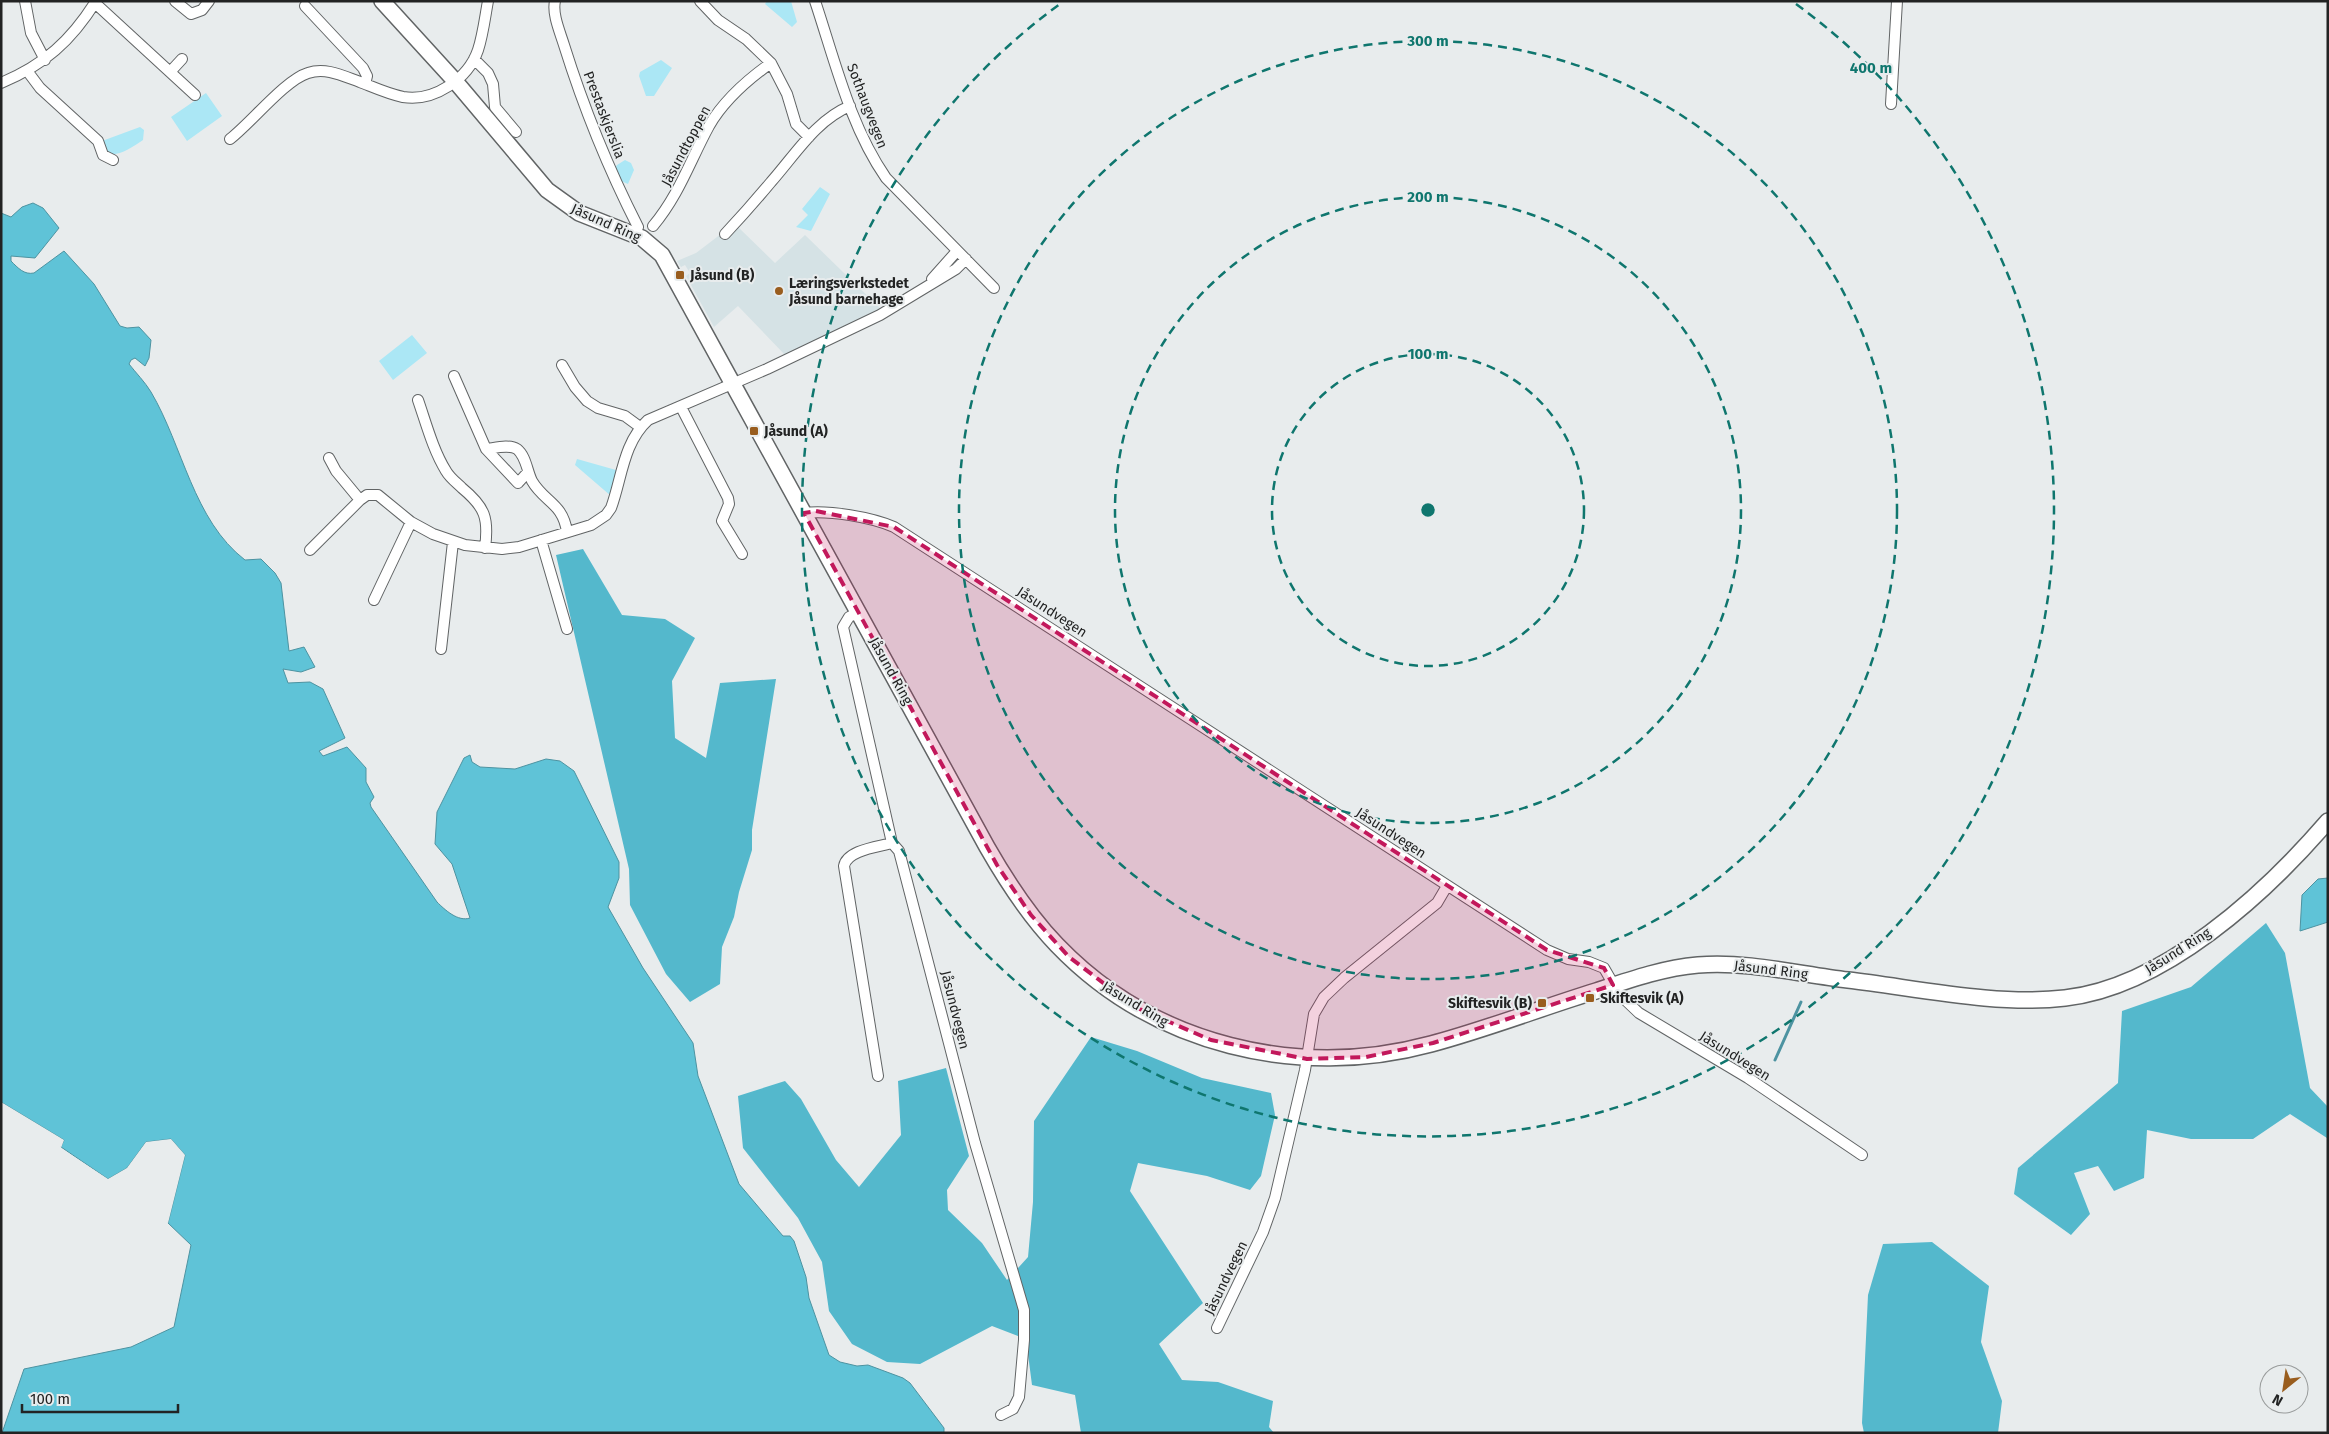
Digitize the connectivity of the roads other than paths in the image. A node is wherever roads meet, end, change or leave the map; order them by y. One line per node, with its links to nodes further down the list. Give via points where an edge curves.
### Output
1 (175, 1): 2 (street, via 191,14 202,10)
2 (209, 1)
3 (382, 1): 18 (main road, Jåsund Ring)
4 (488, 1): 12 (street)
5 (555, 1): 30 (street, Prestaskjerslia, via 556,17 578,90 602,154 638,227)
6 (700, 1): 15 (street)
7 (815, 1): 23 (street, Sothaugvegen)
8 (1896, 1): 22 (street)
9 (26, 2): 14 (street, via 31,34)
10 (96, 2): 14 (street); 17 (street)
11 (305, 6): 20 (street, via 363,68 367,76)
12 (474, 58): 18 (street); 24 (street, via 493,84 495,107)
13 (182, 59): 17 (street)
14 (45, 60): 16 (street)
15 (771, 63): 25 (street, via 787,94 796,124); 28 (street, Jåsundtoppen, via 754,74 716,115 668,209)
16 (28, 72): 19 (street); 27 (street, via 40,88 98,142 104,156)
17 (170, 72): 21 (street)
18 (455, 81): 20 (street, via 438,92 413,97); 30 (main road, Jåsund Ring, via 548,190 579,213)
19 (1, 83)
20 (365, 84): 26 (street, via 326,71 307,73 291,83)
21 (194, 95)
22 (1891, 104)
23 (850, 106): 25 (street, via 832,115); 31 (street, Sothaugvegen, via 864,142 886,178)
24 (516, 132)
25 (809, 137): 29 (street)
26 (230, 140)
27 (113, 160)
28 (652, 226)
29 (726, 234)
30 (635, 235): 37 (main road, Jåsund Ring, via 650,243 666,261)
31 (957, 251): 32 (street, Sothaugvegen); 33 (street)
32 (966, 259): 33 (street, via 956,269); 34 (street, Sothaugvegen)
33 (925, 287): 37 (street, via 880,315)
34 (994, 288)
35 (562, 365): 40 (street, via 574,387 587,401 625,416)
36 (454, 376): 41 (street)
37 (734, 384): 39 (street); 45 (main road, Jåsund Ring)
38 (418, 400): 50 (street, via 447,474 471,495 484,512 488,529)
39 (680, 407): 40 (street, via 653,417); 52 (street, via 728,498 729,504 722,520)
40 (640, 427): 47 (street, via 622,468 611,508 595,522)
41 (486, 449): 43 (street, via 510,446 516,449 523,456); 43 (street, via 518,483)
42 (329, 458): 44 (street, via 348,488)
43 (528, 472): 47 (street, via 534,484 562,514)
44 (360, 500): 46 (street, via 378,495); 51 (street)
45 (804, 513): 54 (main road, Jåsund Ring); 59 (street, Jåsundvegen, via 816,511 894,527)
46 (411, 522): 49 (street); 53 (street)
47 (567, 532): 48 (street)
48 (541, 540): 50 (street, via 519,547); 55 (street)
49 (453, 542): 50 (street); 56 (street)
50 (484, 548)
51 (310, 550)
52 (742, 554)
53 (374, 600)
54 (859, 612): 58 (street, Jåsundvegen, via 849,617 844,627); 61 (main road, Jåsund Ring, via 997,865 1031,915 1056,944 1109,990 1180,1030 1238,1048)
55 (567, 629)
56 (441, 649)
57 (2328, 821): 60 (main road, Jåsund Ring, via 2274,877 2208,934 2159,966 2093,993 2046,1000 2011,999 1745,965 1697,965 1656,972)
58 (892, 843): 62 (street, via 852,855 844,866); 65 (street, Jåsundvegen, via 899,851 980,1160 1024,1310 1019,1397 1013,1409)
59 (1447, 886): 60 (street, Jåsundvegen, via 1547,950 1604,968); 61 (street, Jåsundvegen, via 1437,903 1324,997 1314,1014)
60 (1613, 985): 61 (main road, Jåsund Ring, via 1398,1052 1339,1059); 63 (street, Jåsundvegen, via 1639,1013 1748,1078)
61 (1306, 1058): 64 (street, Jåsundvegen, via 1275,1198 1264,1232)
62 (878, 1076)
63 (1862, 1155)
64 (1217, 1328)
65 (1001, 1415)

